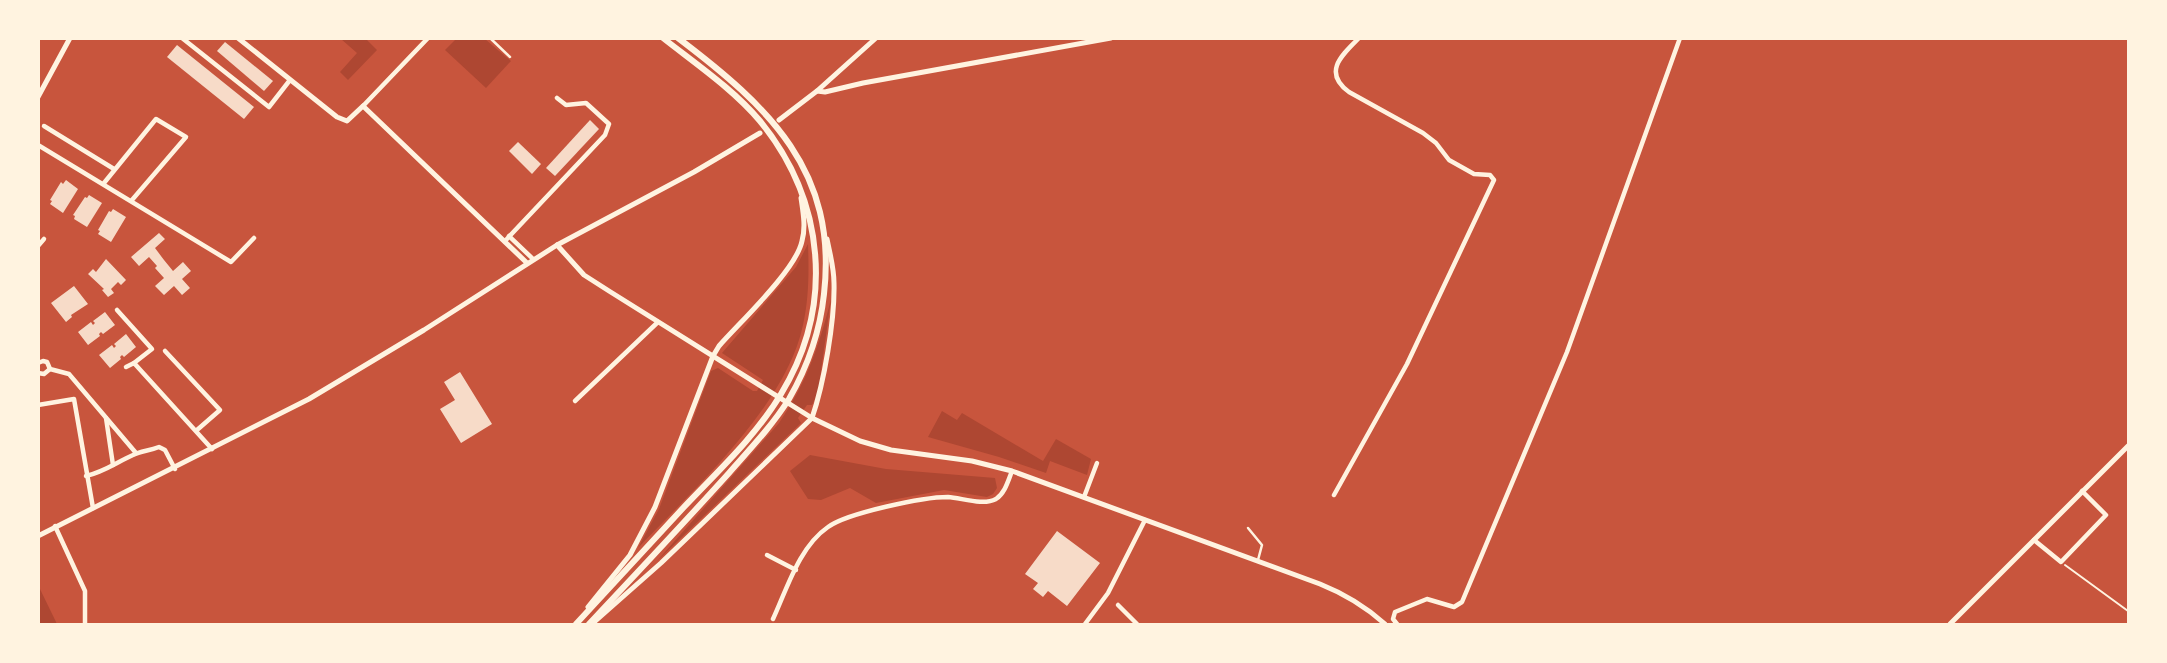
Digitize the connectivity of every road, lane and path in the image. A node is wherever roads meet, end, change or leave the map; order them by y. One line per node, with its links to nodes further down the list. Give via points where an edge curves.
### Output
1 (70, 38): 15 (street)
2 (182, 38): 13 (street, via 269,107)
3 (239, 38): 13 (street)
4 (428, 38): 17 (street)
5 (490, 38): 12 (lane)
6 (663, 38): 23 (main road, via 758,119)
7 (678, 38): 26 (main road, via 734,82 782,134 808,176)
8 (876, 38): 14 (street)
9 (1111, 38): 14 (street)
10 (1359, 38): 56 (street, via 1338,62 1339,83 1423,133 1449,160 1494,180 1407,364)
11 (1680, 38): 77 (street, via 1567,352 1462,602 1454,607 1427,599 1395,612)
12 (510, 57)
13 (290, 80): 17 (street, via 342,120 353,118)
14 (817, 91): 18 (street)
15 (38, 97)
16 (557, 98): 28 (street, via 566,105 586,103 608,124 605,135)
17 (363, 106): 28 (street)
18 (779, 120)
19 (44, 126): 22 (street)
20 (760, 133): 30 (street)
21 (38, 145): 24 (street)
22 (114, 169): 24 (street); 25 (street, via 156,120 186,137)
23 (798, 181): 36 (street, via 804,218 799,250); 72 (main road, via 813,230 816,272 805,342 791,376 750,435)
24 (103, 183): 25 (street)
25 (132, 200): 27 (street, via 231,262)
26 (824, 229): 45 (street, via 834,284 820,397); 73 (main road, via 826,272 819,327 788,400)
27 (254, 238)
28 (507, 238): 32 (street)
29 (44, 239): 31 (street)
30 (557, 245): 32 (street); 34 (street, via 584,275)
31 (38, 246)
32 (530, 261): 48 (street, via 333,386)
33 (117, 310): 38 (street, via 152,349)
34 (658, 322): 36 (street); 42 (street)
35 (165, 351): 46 (street, via 220,410)
36 (713, 356): 45 (street); 72 (street, via 643,532)
37 (38, 363): 40 (street, via 47,362)
38 (134, 363): 39 (street); 46 (street)
39 (126, 367)
40 (50, 369): 41 (street); 44 (street, via 69,374)
41 (38, 373)
42 (575, 401)
43 (38, 405): 54 (street, via 74,399)
44 (107, 418): 49 (street); 51 (street)
45 (812, 418): 53 (street, via 859,441 891,450); 73 (street)
46 (197, 430): 48 (street)
47 (2129, 446): 55 (street)
48 (213, 450): 52 (street)
49 (136, 453): 51 (street); 52 (street, via 162,448)
50 (1097, 463): 57 (street)
51 (113, 465): 54 (street)
52 (175, 469): 58 (street)
53 (1012, 471): 57 (street); 67 (street, via 1002,493 993,500 946,497 838,520 818,534)
54 (86, 476): 58 (street)
55 (2082, 491): 63 (street); 66 (street, via 2106,515)
56 (1334, 495)
57 (1084, 497): 59 (street)
58 (93, 508): 60 (street)
59 (1145, 520): 65 (street); 74 (street, via 1108,593)
60 (55, 526): 62 (street); 71 (street, via 85,591)
61 (1248, 528): 65 (lane, via 1262,545)
62 (38, 536)
63 (2034, 540): 66 (street); 78 (street)
64 (767, 555): 67 (street)
65 (1258, 560): 76 (street, via 1344,594)
66 (2061, 562): 69 (path)
67 (796, 570): 70 (street)
68 (1118, 605): 75 (street)
69 (2129, 611)
70 (773, 619)
71 (85, 625)
72 (575, 625)
73 (591, 625)
74 (1085, 625)
75 (1136, 625)
76 (1385, 625)
77 (1396, 625)
78 (1950, 625)

